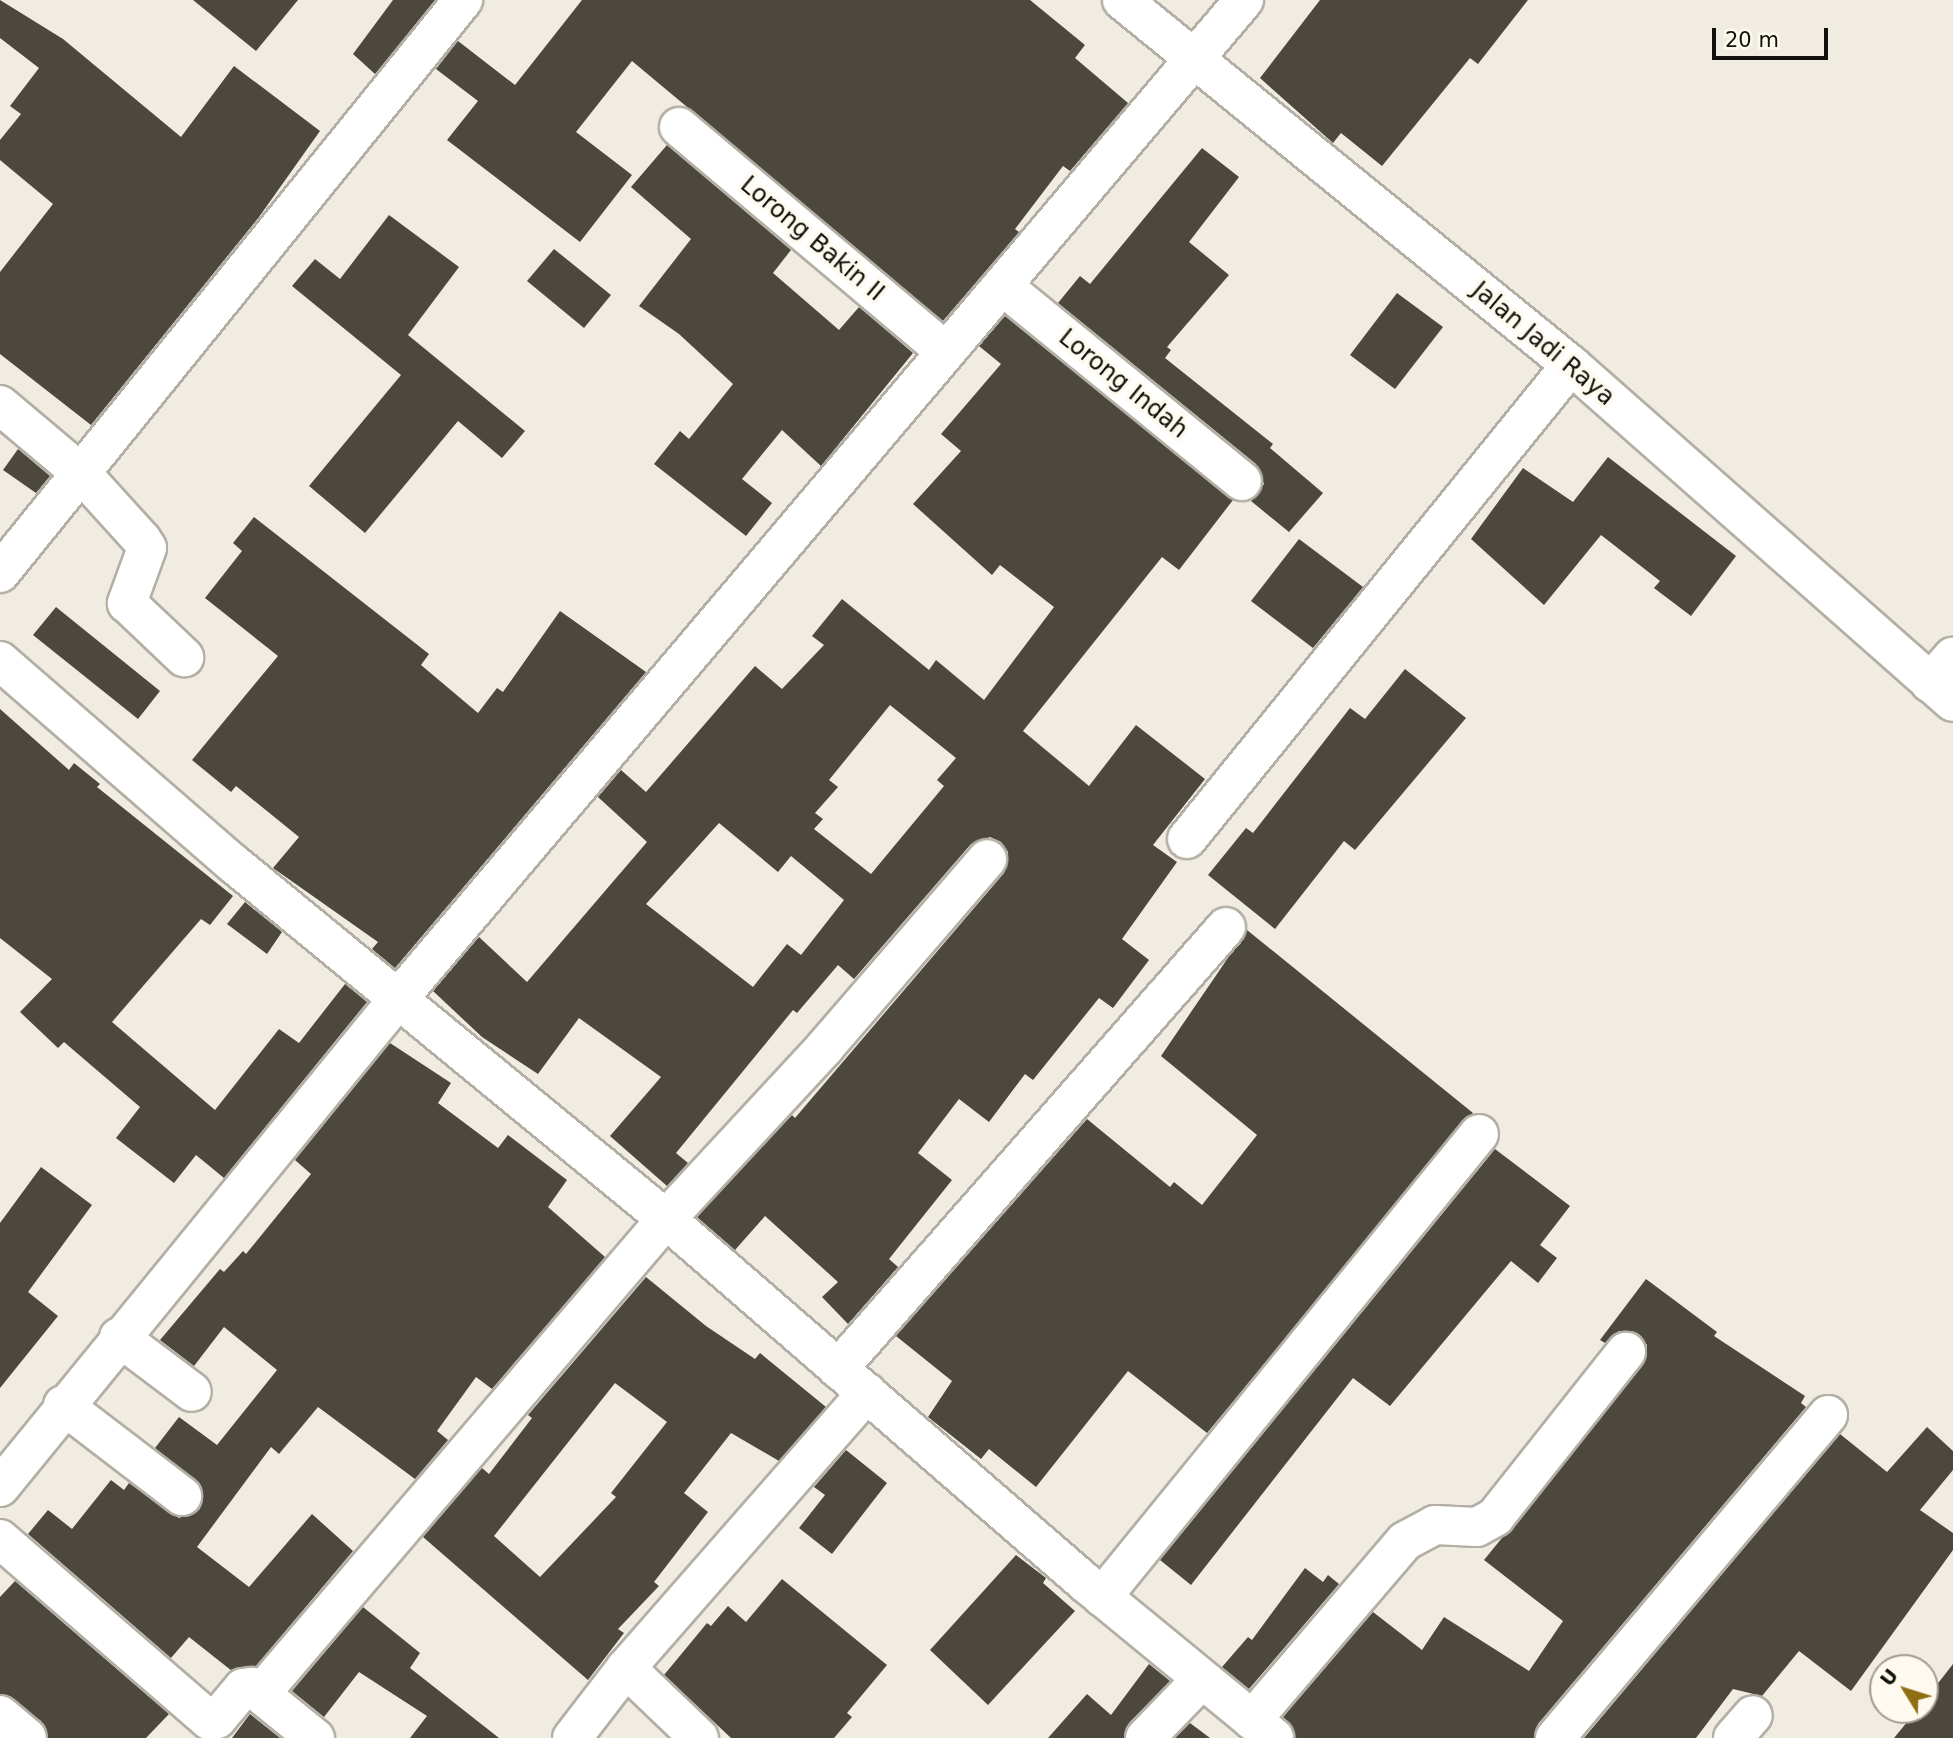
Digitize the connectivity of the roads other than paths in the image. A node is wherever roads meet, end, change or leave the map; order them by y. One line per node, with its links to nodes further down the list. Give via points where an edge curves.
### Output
1 (463, 0): 10 (street)
2 (1122, 0): 4 (street, Jalan Jadi Raya)
3 (1244, 0): 4 (street)
4 (1193, 62): 6 (street); 8 (street, Jalan Jadi Raya)
5 (679, 127): 7 (street, Lorong Bakin II)
6 (1004, 286): 7 (street); 11 (street, Lorong Indah)
7 (944, 350): 19 (street)
8 (1571, 365): 15 (street, Jalan Jadi Raya); 16 (street)
9 (0, 405): 10 (street)
10 (83, 475): 12 (street); 13 (street, via 147,548 127,603 133,614)
11 (1242, 481)
12 (0, 573)
13 (184, 657)
14 (0, 661): 19 (street)
15 (1945, 681)
16 (1186, 839)
17 (987, 859): 21 (street, via 825,1047)
18 (1226, 927): 24 (street)
19 (398, 999): 21 (street); 22 (street)
20 (1479, 1134): 31 (street)
21 (666, 1219): 24 (street); 34 (street)
22 (119, 1337): 25 (street); 26 (street)
23 (1626, 1352): 36 (street, via 1495,1517 1477,1527 1434,1525 1405,1541)
24 (852, 1381): 31 (street); 32 (street)
25 (192, 1392)
26 (63, 1405): 28 (street); 29 (street)
27 (1828, 1415): 42 (street)
28 (0, 1487)
29 (182, 1496)
30 (0, 1539): 34 (street, via 209,1720 217,1719 243,1688)
31 (1102, 1597): 33 (street)
32 (626, 1668): 39 (street); 40 (street)
33 (1201, 1680): 36 (street); 41 (street)
34 (262, 1692): 38 (street)
35 (0, 1715): 37 (street)
36 (1263, 1729)
37 (27, 1738)
38 (315, 1738)
39 (572, 1738)
40 (699, 1738)
41 (1145, 1738)
42 (1555, 1738)

